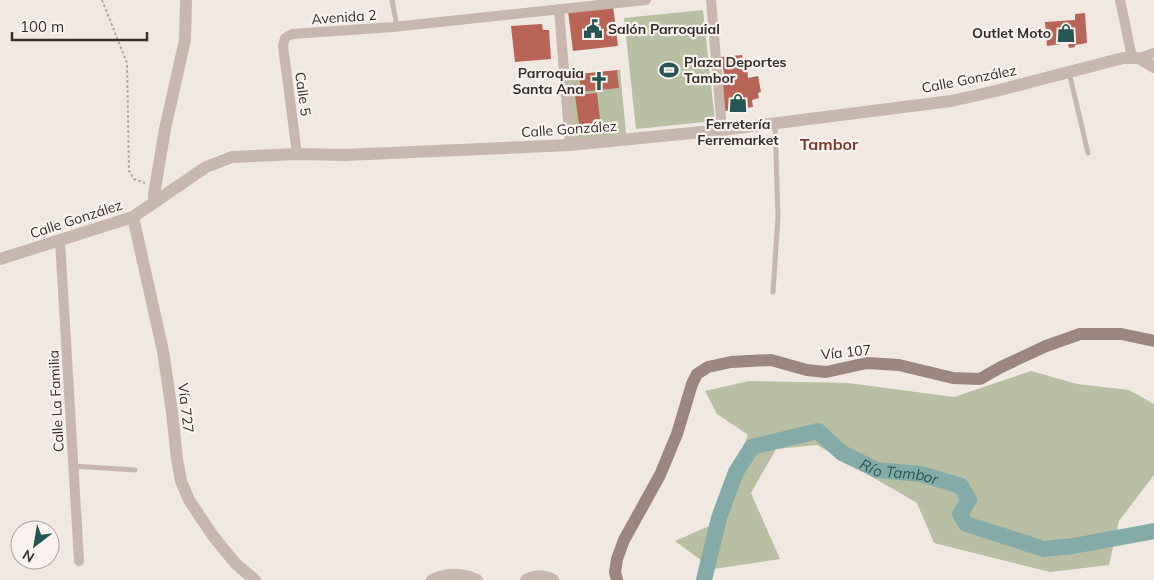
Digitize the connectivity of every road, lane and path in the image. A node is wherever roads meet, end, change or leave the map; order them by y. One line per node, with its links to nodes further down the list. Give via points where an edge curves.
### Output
1 (102, 0): 19 (path, via 127,63 128,171 139,182)
2 (186, 0): 19 (street, via 185,40)
3 (392, 0): 8 (lane)
4 (646, 0): 7 (street, Avenida 2)
5 (711, 0): 15 (street)
6 (1120, 0): 11 (street)
7 (559, 9): 8 (street, Avenida 2); 16 (street)
8 (397, 26): 9 (street, Avenida 2, via 292,34)
9 (285, 38): 18 (street, Calle 5, via 283,46)
10 (1154, 53): 11 (street)
11 (1136, 58): 12 (street); 13 (street, Calle González, via 1123,58)
12 (1154, 67)
13 (1069, 72): 14 (street, Calle González, via 951,101); 17 (lane)
14 (775, 123): 15 (street, Calle González); 24 (lane, via 778,217)
15 (722, 130): 16 (street, Calle González)
16 (570, 145): 18 (street, Calle González, via 345,155)
17 (1088, 153)
18 (297, 154): 20 (street, Calle González, via 232,157 206,167)
19 (156, 182): 20 (street)
20 (154, 201): 21 (street, Calle González)
21 (133, 217): 22 (street, Calle González); 29 (street, Vía 727, via 163,351 176,460 182,481 189,500 213,536 236,564)
22 (60, 240): 23 (street, Calle González); 26 (street, Calle La Familia)
23 (0, 259)
24 (773, 292)
25 (1154, 341): 34 (main road, Vía 107, via 1122,334 1080,334 1046,346 980,379 953,378 899,365 868,363 826,372 771,360 708,367 697,374 692,384 660,475 624,540 617,559)
26 (74, 466): 27 (lane); 28 (street, Calle La Familia)
27 (135, 470)
28 (79, 561)
29 (255, 580)
30 (432, 580): 31 (street, via 456,574)
31 (477, 580)
32 (526, 580): 33 (street, via 543,576)
33 (553, 580)
34 (617, 580)

